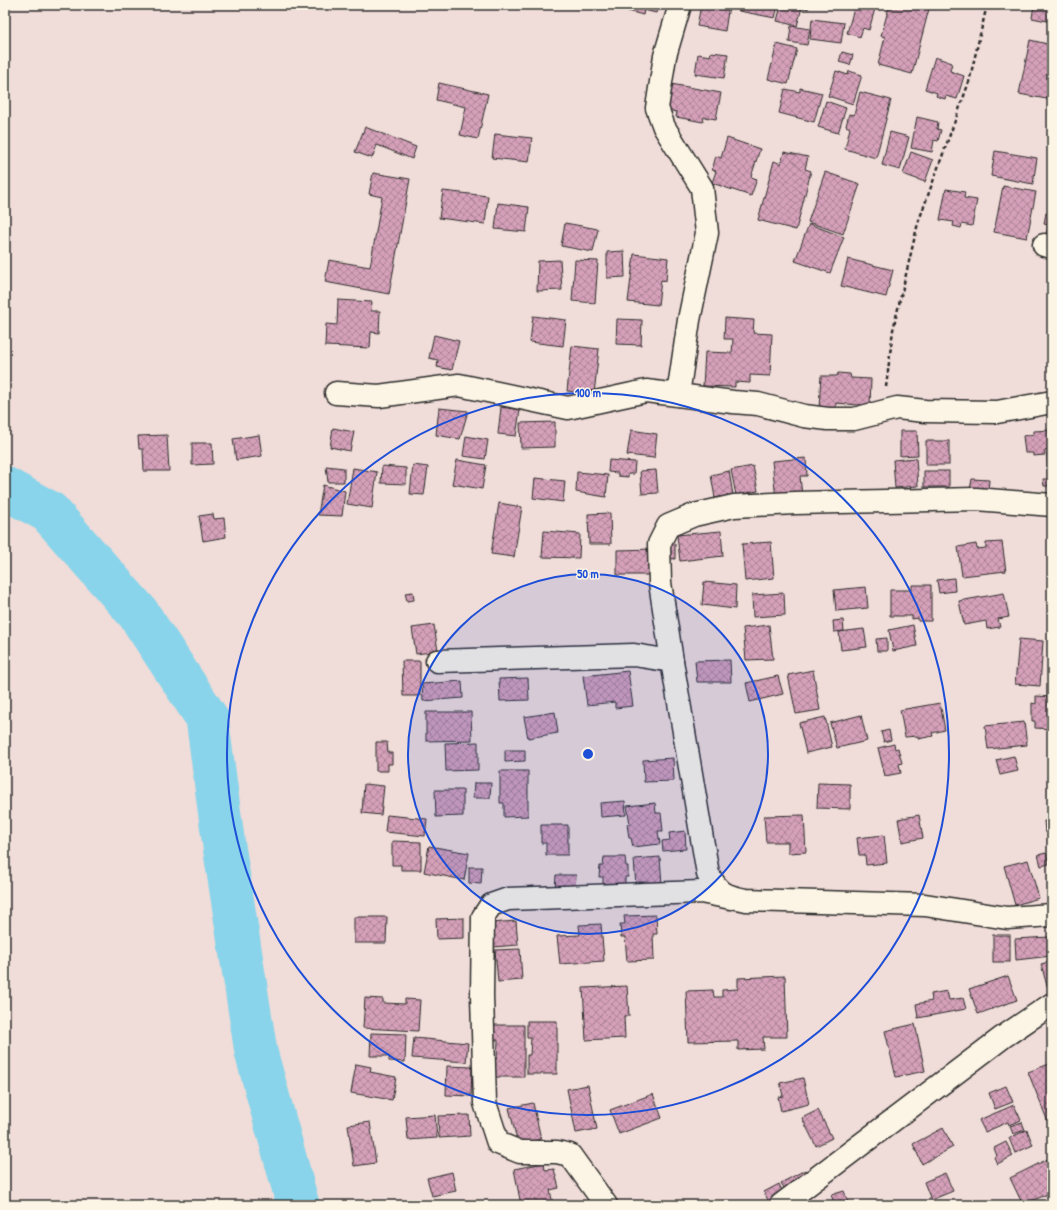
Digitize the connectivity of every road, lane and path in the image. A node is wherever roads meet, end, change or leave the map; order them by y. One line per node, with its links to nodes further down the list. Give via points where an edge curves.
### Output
1 (680, 5): 4 (street, via 665,56 658,108 664,127 702,188 707,233 689,320)
2 (987, 5): 6 (path, via 969,82 918,223 893,330)
3 (336, 393): 4 (street, via 379,396 459,385 568,408 646,390)
4 (678, 395): 6 (street, via 758,404 804,416 828,419 854,419)
5 (1052, 402): 6 (street, via 997,412 897,408)
6 (883, 411)
7 (1052, 505): 9 (street, via 976,499 810,503 734,506 694,514 668,526 659,544 660,584)
8 (437, 660): 9 (street, via 634,656)
9 (672, 661): 10 (street, via 708,874 716,888)
10 (731, 898): 11 (street, via 925,905 1007,918); 13 (street, via 701,892 508,900 491,905 483,917 484,1102 498,1143 520,1152 570,1154)
11 (1052, 915)
12 (1052, 1004): 14 (street, via 1003,1037)
13 (606, 1205)
14 (781, 1205)

